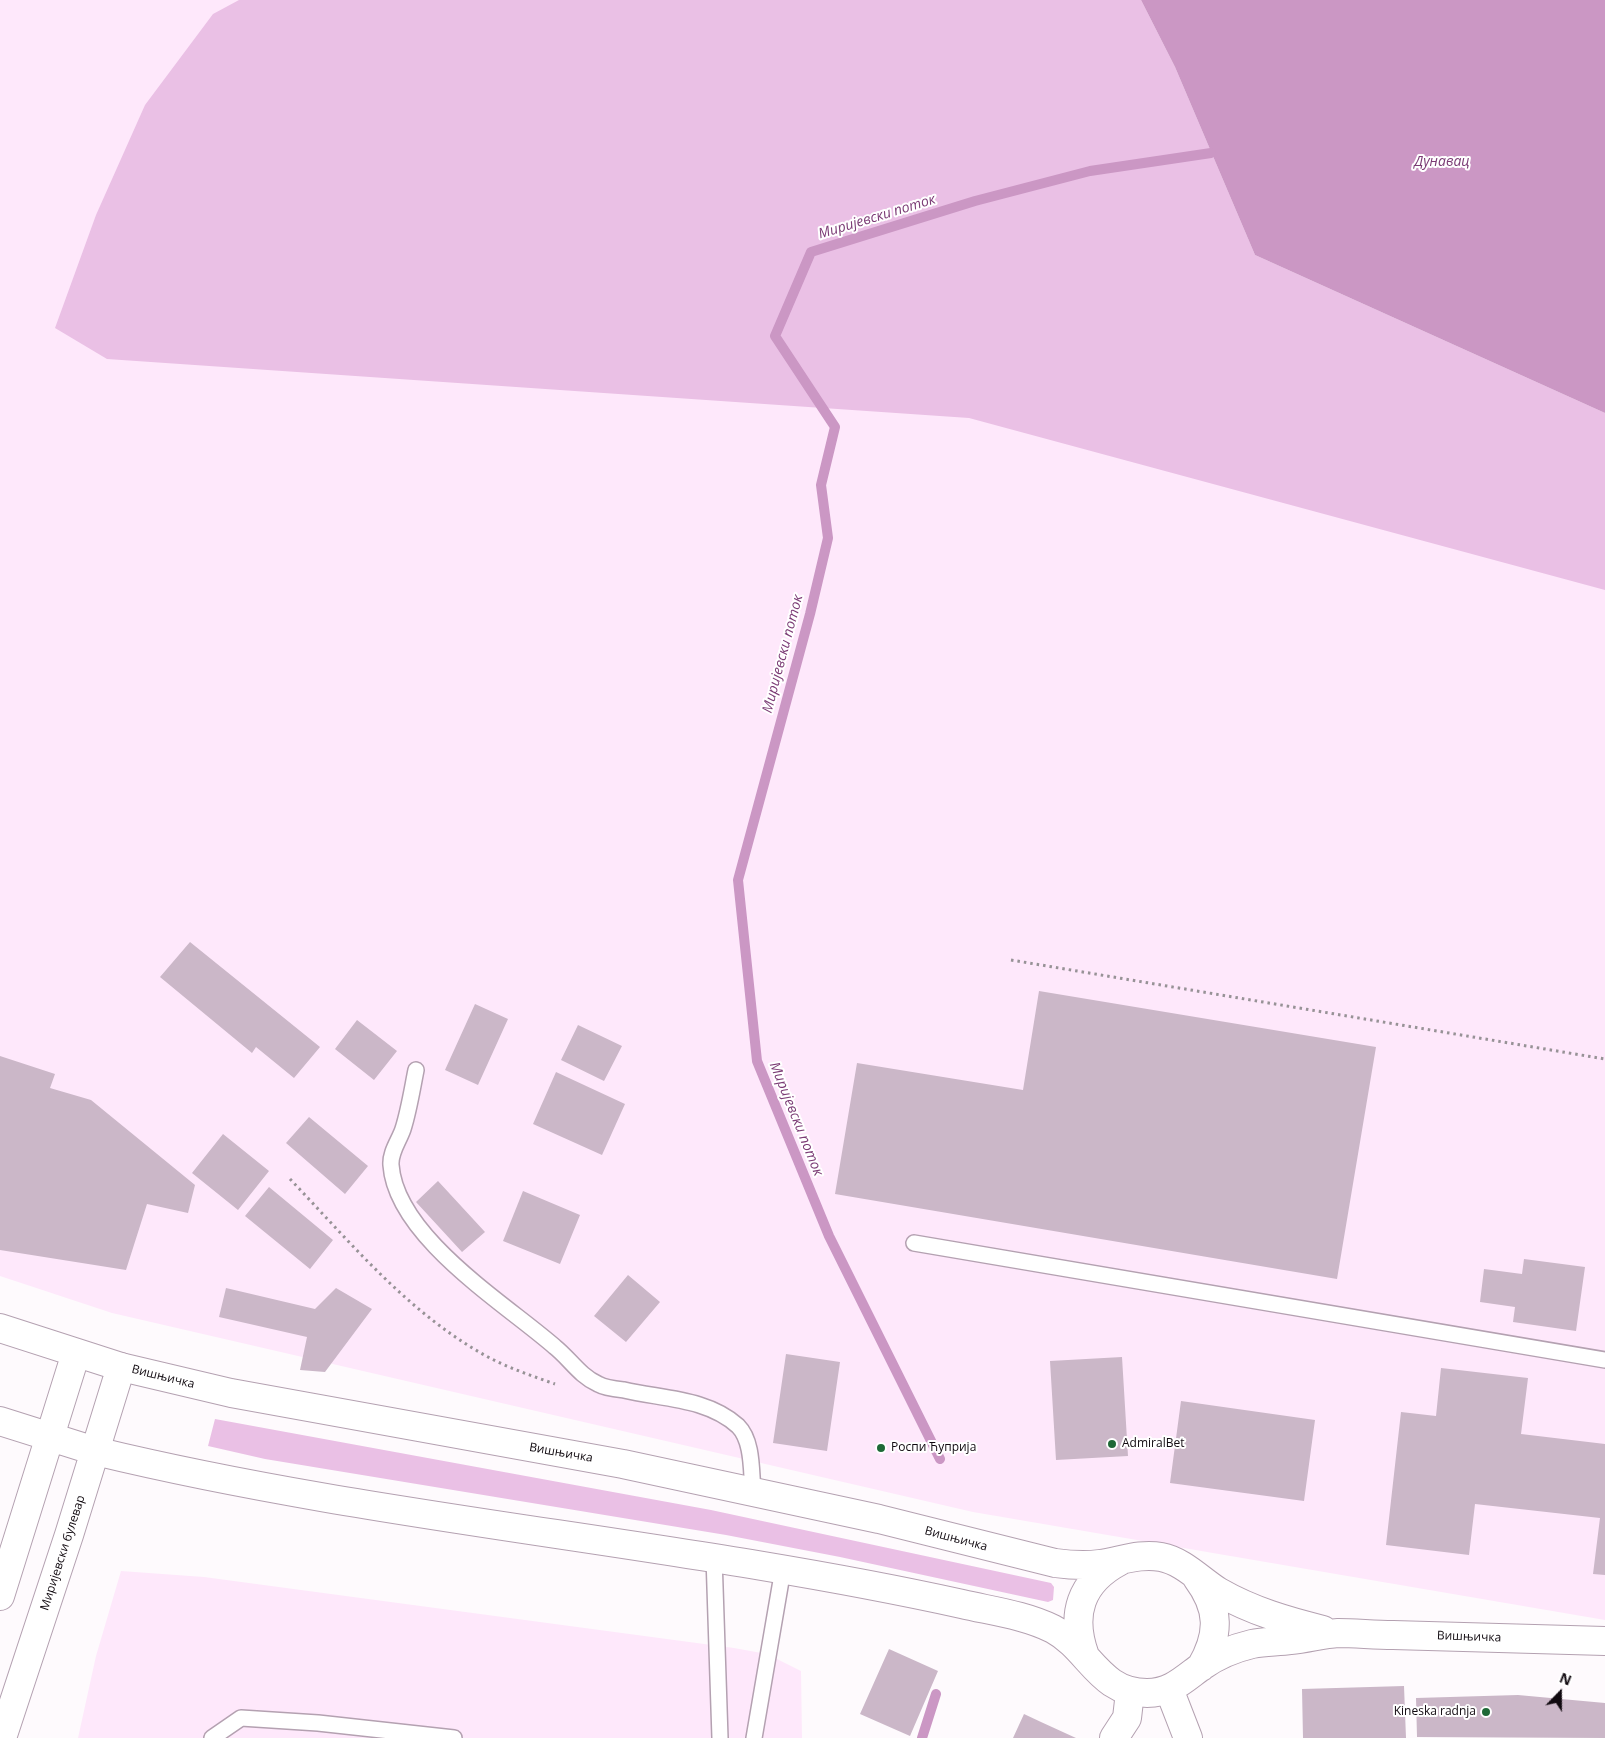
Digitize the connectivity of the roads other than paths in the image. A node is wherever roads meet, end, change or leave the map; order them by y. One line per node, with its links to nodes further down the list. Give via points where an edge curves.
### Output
1 (416, 1070): 10 (lane, via 409,1107 391,1160 399,1193 424,1232 457,1267 599,1385 698,1404 728,1420 747,1437)
2 (914, 1243): 5 (lane)
3 (0, 1328): 4 (street, Вишњичка)
4 (76, 1353): 6 (street, Вишњичка); 8 (street)
5 (1605, 1360)
6 (120, 1367): 9 (street, Миријевски булевар); 10 (street, Вишњичка, via 230,1393 623,1464)
7 (0, 1421): 8 (street, Вишњичка)
8 (48, 1436): 9 (street, Вишњичка); 15 (street)
9 (95, 1451): 11 (street, Вишњичка, via 341,1502); 22 (street, Миријевски булевар)
10 (753, 1491): 12 (street, Вишњичка, via 1055,1563 1076,1565)
11 (714, 1557): 13 (street, Вишњичка); 25 (lane)
12 (1123, 1559): 14 (street, Вишњичка, via 1143,1555 1162,1557 1181,1564); 18 (street, Вишњичка, via 1106,1568 1082,1599 1078,1638)
13 (783, 1569): 18 (street, Вишњичка, via 910,1593 1036,1622 1071,1642); 26 (lane)
14 (1196, 1577): 16 (street, Вишњичка, via 1280,1620); 19 (street, Вишњичка, via 1208,1593 1214,1611 1215,1631 1211,1650)
15 (0, 1596)
16 (1334, 1633): 17 (street, Вишњичка); 19 (street, Вишњичка, via 1252,1644)
17 (1605, 1641)
18 (1085, 1656): 21 (street, Вишњичка, via 1097,1672)
19 (1201, 1667): 20 (street, Вишњичка, via 1187,1680)
20 (1169, 1689): 21 (street, Вишњичка, via 1150,1693); 28 (street)
21 (1130, 1692): 27 (street, via 1127,1718)
22 (2, 1738)
23 (212, 1738): 24 (lane, via 241,1718 318,1722)
24 (454, 1738)
25 (720, 1738)
26 (754, 1738)
27 (1114, 1738)
28 (1188, 1738)

